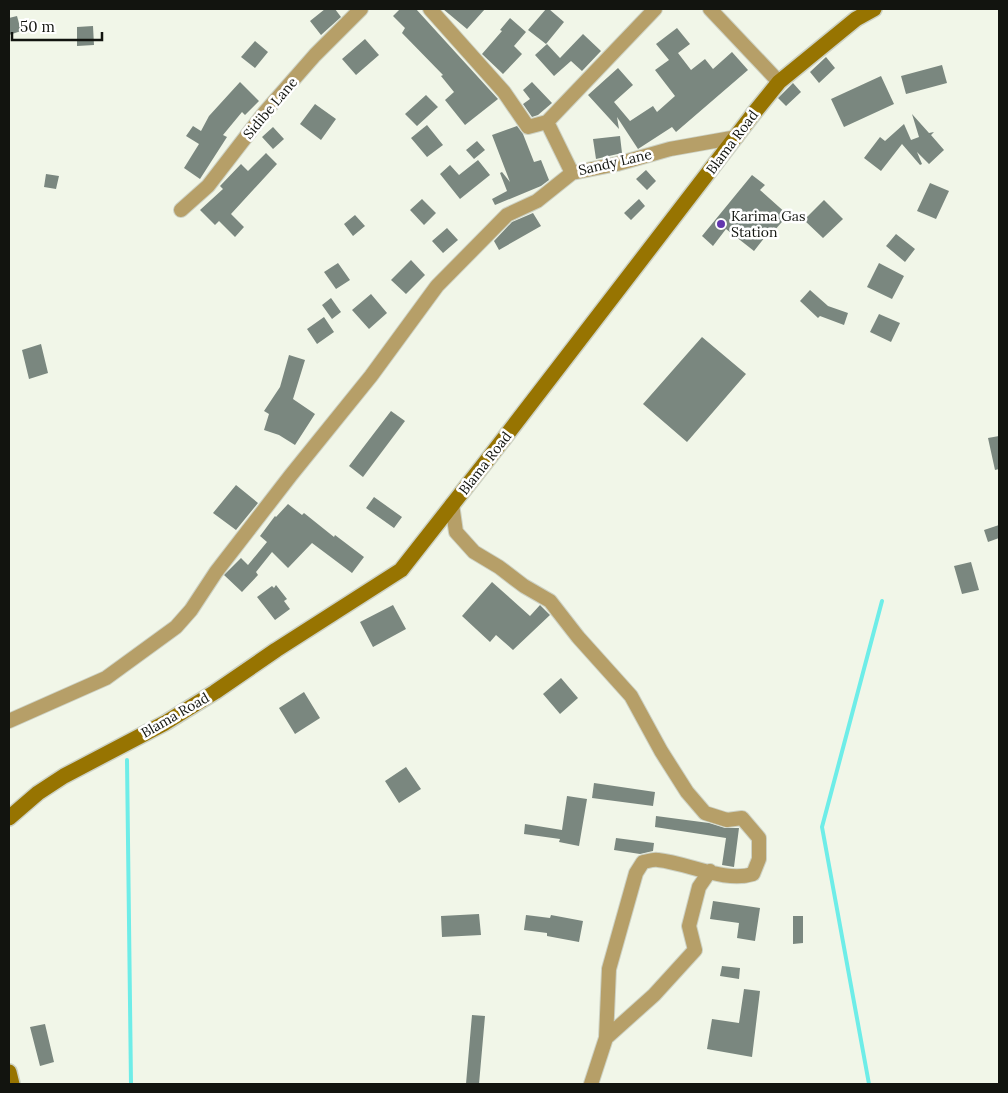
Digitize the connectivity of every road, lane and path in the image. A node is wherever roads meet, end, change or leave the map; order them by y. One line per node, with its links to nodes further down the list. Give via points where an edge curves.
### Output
1 (361, 9): 10 (street, Sidibe Lane, via 314,55 208,186)
2 (430, 9): 7 (street, via 504,92 528,127)
3 (655, 9): 7 (street)
4 (710, 9): 6 (street)
5 (874, 9): 6 (street, Blama Road, via 856,19)
6 (779, 82): 8 (street, Blama Road)
7 (547, 122): 9 (street, Sandy Lane)
8 (737, 136): 9 (street, Sandy Lane); 11 (street, Blama Road)
9 (572, 173): 12 (street, via 537,201 507,215 437,286 176,627 106,678)
10 (181, 210)
11 (452, 504): 13 (street, Blama Road, via 401,570 174,718 64,776); 14 (street, via 456,532 474,552 550,601 631,696 661,751 687,792 705,813 726,820 742,818 760,838 759,859 753,874 727,876)
12 (9, 721)
13 (9, 818)
14 (710, 871): 15 (street, via 699,887 689,926 695,950 654,996); 15 (street, via 657,859 643,862 636,873 609,969)
15 (606, 1038): 18 (street)
16 (9, 1072): 17 (street)
17 (12, 1084)
18 (591, 1084)

